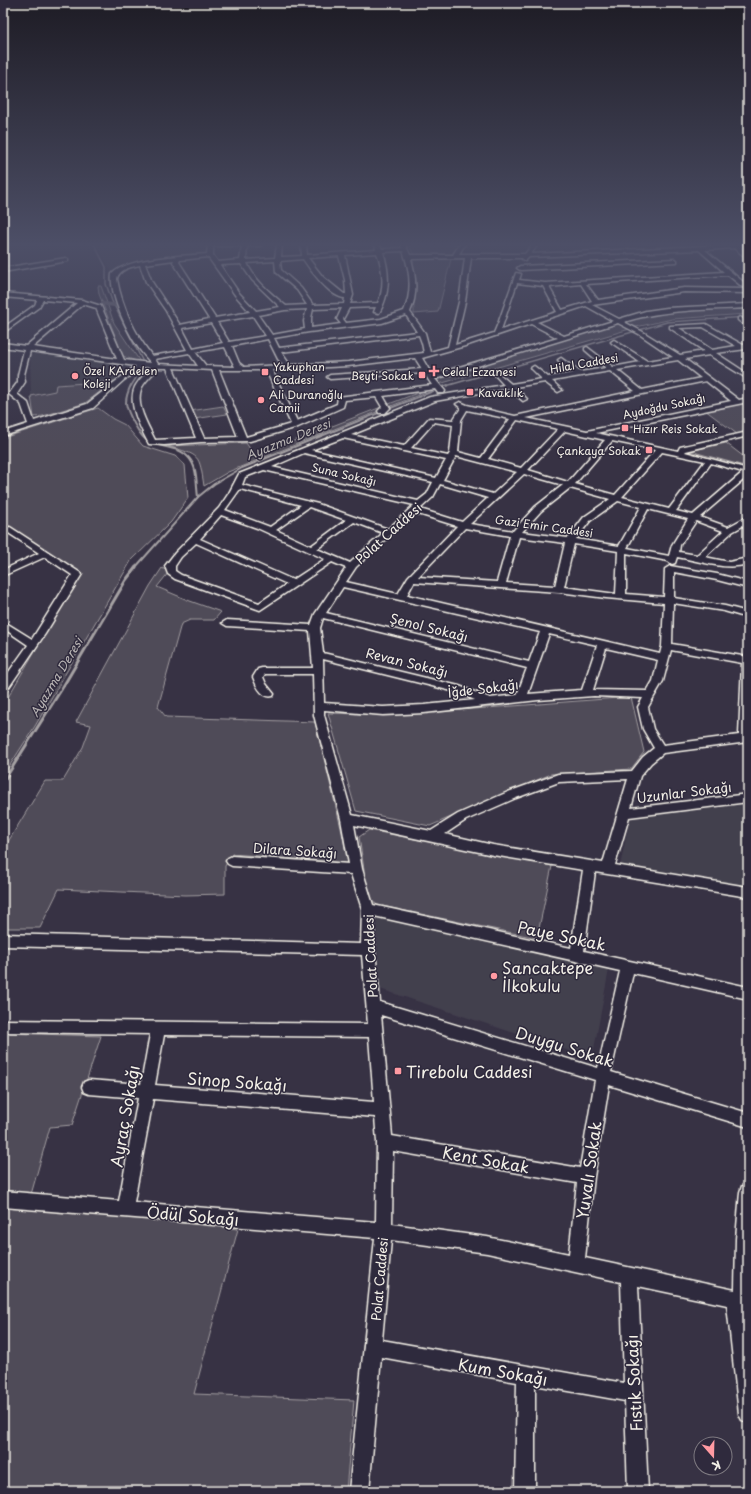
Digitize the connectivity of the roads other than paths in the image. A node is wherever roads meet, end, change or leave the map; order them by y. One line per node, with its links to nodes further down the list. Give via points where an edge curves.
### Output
1 (27, 314): 29 (street)
2 (68, 314): 37 (street)
3 (96, 314): 49 (street)
4 (103, 314): 50 (street)
5 (125, 314): 46 (street, via 139,344)
6 (171, 314): 27 (street)
7 (208, 314): 21 (street)
8 (256, 314): 21 (street); 32 (street)
9 (309, 314): 28 (street, via 306,324)
10 (343, 314): 25 (street, via 340,319)
11 (377, 314): 22 (street)
12 (402, 314): 22 (street)
13 (408, 314): 30 (street)
14 (459, 314): 38 (street)
15 (505, 314): 31 (street)
16 (555, 314): 24 (street)
17 (604, 314): 23 (street)
18 (643, 314): 23 (street)
19 (496, 319): 31 (street)
20 (740, 319): 26 (street)
21 (213, 321): 27 (street); 36 (street)
22 (382, 321): 25 (street)
23 (618, 321): 33 (street); 47 (street, via 634,328)
24 (531, 322): 31 (street); 33 (street)
25 (345, 326): 28 (street)
26 (748, 326)
27 (177, 327): 42 (street)
28 (309, 330): 32 (street)
29 (3, 331)
30 (422, 333): 41 (street); 44 (street, via 428,346)
31 (496, 334): 38 (street)
32 (270, 337): 36 (street); 41 (street)
33 (564, 338): 67 (street)
34 (614, 342): 51 (street)
35 (3, 345): 37 (street)
36 (228, 345): 42 (street); 58 (street, via 236,364)
37 (28, 348): 49 (street); 83 (street, via 24,354 22,382 13,394 24,402)
38 (451, 348): 44 (street)
39 (746, 348): 43 (street, Hilal Caddesi); 43 (street, via 704,325 672,327)
40 (587, 349): 61 (street)
41 (277, 350): 55 (street)
42 (191, 351): 46 (street); 56 (street)
43 (712, 352): 47 (street, Hilal Caddesi); 66 (street)
44 (427, 355): 45 (street)
45 (418, 357): 55 (street); 62 (street)
46 (152, 358): 53 (street)
47 (680, 358): 51 (street, Hilal Caddesi); 68 (street)
48 (561, 360): 64 (street)
49 (113, 361): 50 (street)
50 (121, 362): 52 (street)
51 (648, 364): 61 (street, Hilal Caddesi)
52 (142, 365): 53 (street); 83 (street, via 90,406)
53 (156, 366): 54 (street); 92 (street, via 139,387 136,396 137,406 152,442)
54 (169, 366): 56 (street); 92 (street)
55 (288, 367): 59 (street)
56 (204, 368): 57 (street)
57 (216, 368): 58 (street); 91 (street)
58 (243, 368): 59 (street)
59 (268, 368): 84 (street)
60 (534, 368): 69 (street)
61 (613, 370): 64 (street, Hilal Caddesi); 73 (street)
62 (426, 371): 65 (street); 67 (street)
63 (497, 374): 70 (street)
64 (579, 375): 69 (street, Hilal Caddesi)
65 (330, 377)
66 (748, 377)
67 (431, 378): 71 (street)
68 (707, 379): 73 (street); 78 (street)
69 (547, 381): 70 (street, Hilal Caddesi); 72 (street)
70 (510, 387): 75 (street, Hilal Caddesi); 76 (street)
71 (438, 389): 74 (street); 75 (street)
72 (558, 390)
73 (640, 392): 81 (street)
74 (378, 395): 80 (street, via 386,408); 84 (street, via 341,399 340,406)
75 (448, 397): 79 (street); 89 (street, Hilal Caddesi, via 433,399)
76 (523, 399)
77 (748, 400): 78 (street, Aydoğdu Sokağı)
78 (737, 402): 86 (street, Aydoğdu Sokağı)
79 (465, 407): 81 (street); 82 (street, Polat Caddesi)
80 (382, 411)
81 (515, 418): 85 (street); 98 (street)
82 (457, 423): 93 (street, via 432,420); 97 (street, Polat Caddesi)
83 (32, 425): 87 (street)
84 (295, 425): 91 (street, via 268,435)
85 (563, 428): 86 (street); 101 (street)
86 (585, 433): 90 (street)
87 (3, 434)
88 (748, 434): 96 (street, via 683,449)
89 (342, 435): 93 (street); 95 (street, Hilal Caddesi)
90 (611, 438): 94 (street); 104 (street)
91 (243, 439): 92 (street)
92 (201, 440)
93 (406, 449): 97 (street)
94 (660, 450): 96 (street); 107 (street)
95 (303, 451): 100 (street, Hilal Caddesi); 103 (street)
96 (680, 454): 99 (street)
97 (452, 456): 98 (street); 103 (street, Polat Caddesi)
98 (483, 460): 101 (street)
99 (709, 461): 102 (street); 112 (street)
100 (263, 467): 105 (street, Hilal Caddesi, via 242,476); 110 (street, Suna Sokağı)
101 (523, 471): 104 (street); 106 (street)
102 (748, 472): 113 (street)
103 (438, 481): 106 (street); 110 (street, Polat Caddesi, via 430,495)
104 (570, 484): 107 (street); 121 (street, via 538,509)
105 (238, 486): 108 (street); 111 (street, Hilal Caddesi)
106 (494, 497): 116 (street)
107 (617, 498): 109 (street); 123 (street, via 587,520)
108 (308, 504): 114 (street); 119 (street)
109 (646, 505): 112 (street); 124 (street)
110 (417, 507): 116 (street, Gazi Emir Caddesi); 120 (street, Polat Caddesi)
111 (219, 511): 119 (street); 122 (street, Hilal Caddesi)
112 (671, 512): 113 (street)
113 (694, 518): 118 (street); 127 (street, via 676,545)
114 (352, 519): 120 (street); 125 (street)
115 (748, 519): 118 (street)
116 (463, 525): 121 (street, Gazi Emir Caddesi); 134 (street)
117 (5, 530): 126 (street)
118 (729, 530): 128 (street)
119 (270, 531): 125 (street)
120 (389, 532): 131 (street, Polat Caddesi)
121 (514, 534): 123 (street, Gazi Emir Caddesi); 138 (street)
122 (194, 539): 135 (street); 135 (street, Hilal Caddesi, via 170,566 171,572 178,577 260,607)
123 (570, 542): 124 (street, Gazi Emir Caddesi); 139 (street)
124 (622, 549): 127 (street, Gazi Emir Caddesi); 141 (street)
125 (311, 550): 129 (street)
126 (45, 554): 133 (street); 150 (street, via 77,574)
127 (673, 556): 128 (street, Gazi Emir Caddesi); 132 (street)
128 (699, 558): 130 (street, Gazi Emir Caddesi, via 729,565)
129 (331, 559): 131 (street); 135 (street)
130 (748, 561)
131 (351, 567): 136 (street, Polat Caddesi)
132 (670, 569): 137 (street); 142 (street)
133 (3, 573)
134 (411, 579): 138 (street); 140 (street)
135 (294, 584)
136 (340, 584): 140 (street); 143 (street, Polat Caddesi)
137 (748, 585)
138 (501, 586): 139 (street)
139 (559, 589): 141 (street, via 582,594)
140 (401, 597): 148 (street)
141 (621, 597): 142 (street)
142 (669, 600): 144 (street, via 728,608); 151 (street)
143 (320, 614): 147 (street, Polat Caddesi); 155 (street, Şenol Sokağı)
144 (748, 615)
145 (227, 623): 147 (street)
146 (3, 624): 150 (street)
147 (314, 628): 152 (street, Polat Caddesi)
148 (545, 630): 149 (street); 155 (street)
149 (603, 643): 153 (street); 159 (street)
150 (33, 644): 157 (street)
151 (667, 646): 153 (street); 154 (street)
152 (318, 655): 156 (street, Polat Caddesi); 162 (street, Revan Sokağı, via 458,689)
153 (664, 658): 160 (street, via 658,681)
154 (748, 661): 164 (street)
155 (532, 666): 161 (street)
156 (318, 671): 158 (street, via 262,671 258,677); 163 (street, Polat Caddesi)
157 (3, 688)
158 (269, 694)
159 (586, 694): 160 (street, İğde Sokağı); 161 (street, İğde Sokağı)
160 (650, 695): 165 (street, via 643,707 648,729)
161 (521, 698): 162 (street, İğde Sokağı)
162 (488, 702): 163 (street, İğde Sokağı, via 383,711)
163 (319, 706): 169 (street, Polat Caddesi, via 319,715)
164 (746, 738): 165 (street)
165 (660, 749): 166 (street)
166 (635, 775): 168 (street); 170 (street, via 558,778 462,817)
167 (748, 798): 168 (street, Uzunlar Sokağı)
168 (624, 813): 174 (street)
169 (347, 819): 170 (street); 173 (street, Polat Caddesi)
170 (433, 836): 172 (street, via 493,850)
171 (232, 861): 173 (street, Dilara Sokağı)
172 (590, 866): 174 (street); 179 (street)
173 (356, 869): 176 (street, Polat Caddesi)
174 (608, 869): 175 (street)
175 (748, 892)
176 (368, 909): 178 (street, Polat Caddesi); 179 (street, Paye Sokak)
177 (3, 940): 178 (street)
178 (368, 950): 182 (street, Polat Caddesi)
179 (577, 955): 180 (street, Paye Sokak)
180 (628, 966): 181 (street, Paye Sokak); 186 (street, Yuvalı Sokak)
181 (748, 993)
182 (372, 1006): 185 (street, Polat Caddesi); 186 (street, Duygu Sokak)
183 (3, 1026): 184 (street)
184 (158, 1028): 185 (street); 188 (street, Ayraç Sokağı)
185 (374, 1031): 189 (street, Polat Caddesi)
186 (603, 1077): 190 (street, Duygu Sokak); 192 (street, Yuvalı Sokak)
187 (89, 1088): 188 (street, Sinop Sokağı)
188 (146, 1092): 189 (street, Sinop Sokağı); 195 (street, Ayraç Sokağı)
189 (382, 1110): 191 (street, Polat Caddesi)
190 (748, 1120)
191 (386, 1142): 192 (street, Kent Sokak); 196 (street, Polat Caddesi)
192 (586, 1176): 197 (street, Yuvalı Sokak)
193 (748, 1192): 199 (street)
194 (3, 1199): 195 (street, Ödül Sokağı)
195 (125, 1210): 196 (street, Ödül Sokağı)
196 (384, 1231): 197 (street, Ödül Sokağı, via 487,1245); 200 (street, Polat Caddesi)
197 (576, 1264): 198 (street, Ödül Sokağı)
198 (629, 1276): 199 (street, Ödül Sokağı); 202 (street, Fıstık Sokağı)
199 (742, 1300): 203 (street)
200 (373, 1347): 201 (street, Kum Sokağı); 204 (street, Polat Caddesi)
201 (526, 1375): 202 (street, Kum Sokağı); 205 (street)
202 (634, 1394): 206 (street, Fıstık Sokağı)
203 (748, 1414)
204 (359, 1491)
205 (525, 1491)
206 (638, 1491)

